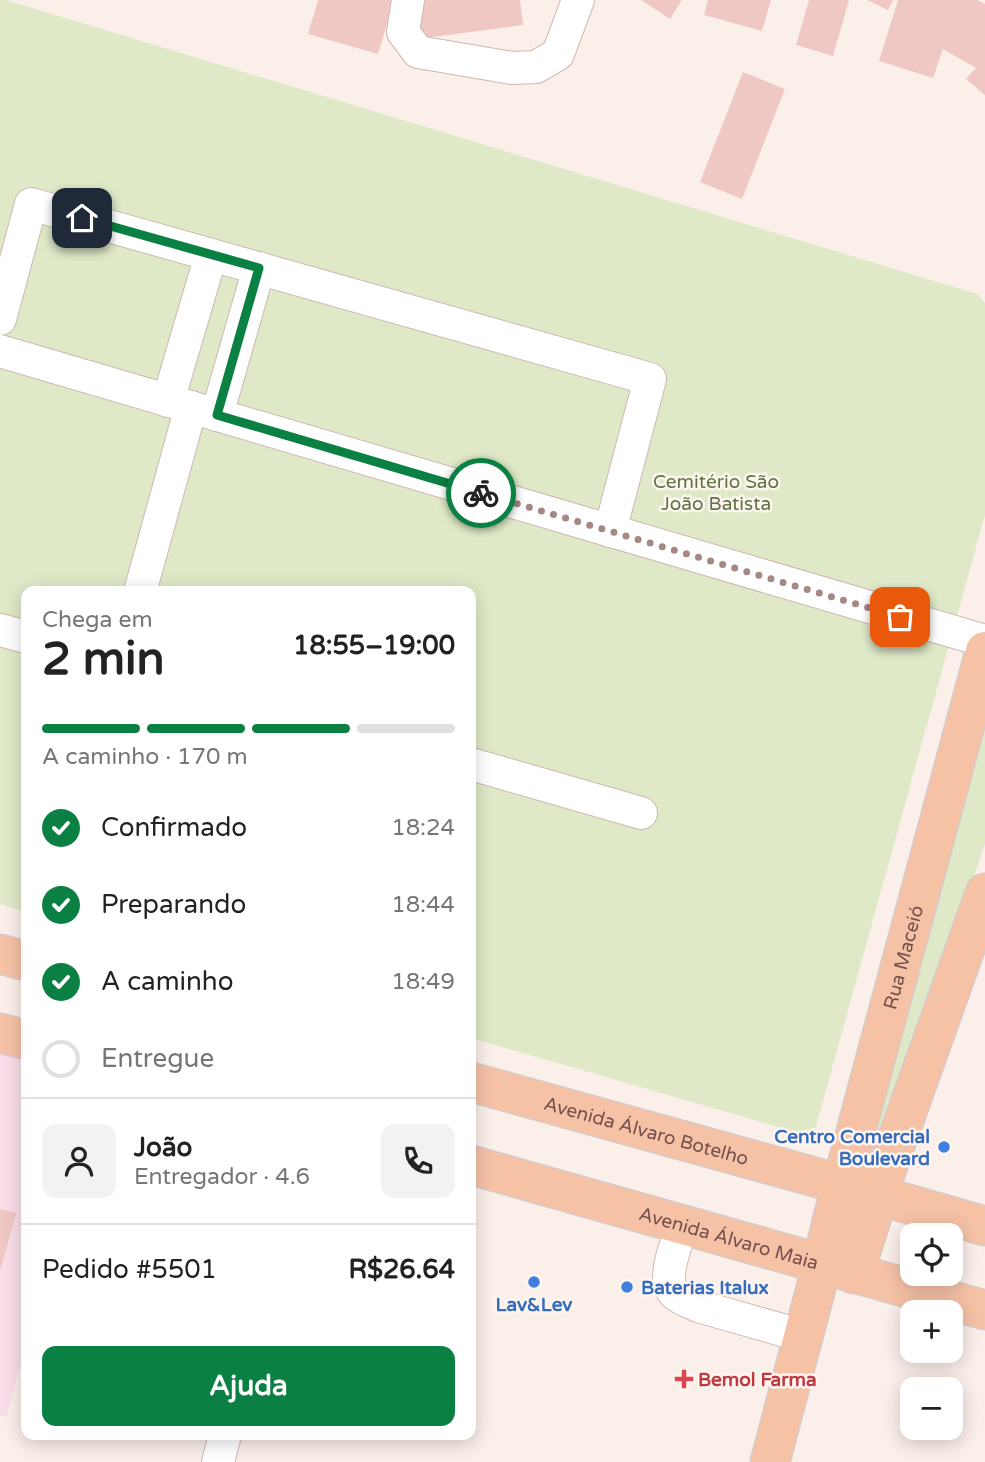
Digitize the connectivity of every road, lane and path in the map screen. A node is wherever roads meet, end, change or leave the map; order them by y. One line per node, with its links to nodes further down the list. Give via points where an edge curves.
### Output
1 (408, 0): 2 (street, via 403,32 418,52 512,68 536,67 558,54)
2 (578, 0)
3 (211, 255): 4 (street); 5 (street, via 31,204); 7 (street)
4 (259, 268): 7 (street); 8 (street, via 650,379)
5 (0, 319)
6 (0, 351): 7 (street)
7 (192, 408): 8 (street); 9 (street)
8 (610, 531): 12 (street)
9 (142, 586)
10 (0, 630): 11 (street)
11 (21, 636)
12 (985, 641)
13 (985, 651): 23 (main road, Rua Maceió)
14 (476, 765): 15 (street)
15 (640, 813)
16 (985, 893): 24 (main road)
17 (0, 954): 18 (main road)
18 (21, 960)
19 (0, 1033): 20 (main road)
20 (21, 1039)
21 (476, 1083): 23 (main road, Avenida Álvaro Botelho)
22 (476, 1166): 25 (main road, Avenida Álvaro Maia)
23 (842, 1185): 24 (main road, Avenida Álvaro Botelho); 27 (main road, Rua Maceió)
24 (878, 1196): 26 (main road, Avenida Álvaro Botelho); 27 (main road)
25 (682, 1226): 27 (main road, Avenida Álvaro Maia); 29 (street, via 669,1269 673,1291 698,1306)
26 (985, 1226)
27 (838, 1270): 28 (main road, Avenida Álvaro Maia); 29 (main road)
28 (985, 1310)
29 (803, 1336): 32 (main road)
30 (224, 1440): 31 (street)
31 (218, 1462)
32 (770, 1462)

